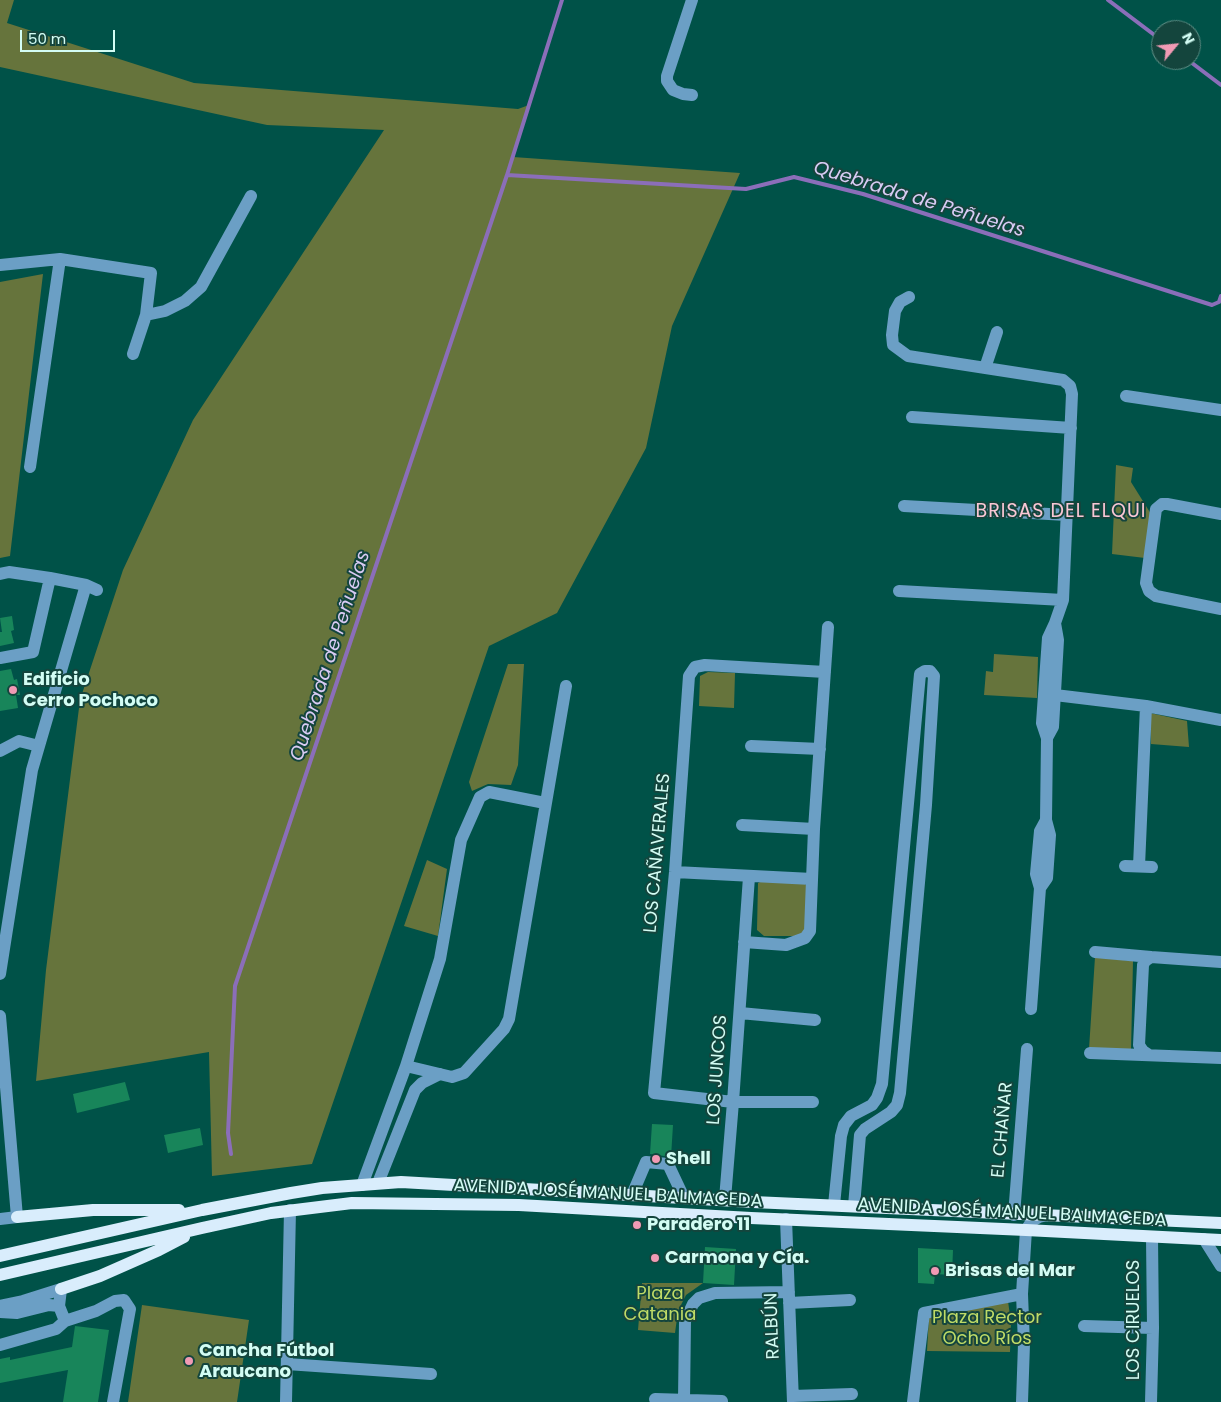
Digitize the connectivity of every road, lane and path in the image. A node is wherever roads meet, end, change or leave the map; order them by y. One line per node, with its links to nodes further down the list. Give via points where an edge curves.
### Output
1 (692, 0): 2 (street, via 667,76 673,90)
2 (692, 95)
3 (251, 196): 7 (street, via 201,287 165,311)
4 (60, 260): 5 (street); 7 (street, via 152,273); 15 (street)
5 (0, 265)
6 (909, 297): 10 (street, via 900,302 895,312 893,345 908,356)
7 (146, 315): 9 (street)
8 (997, 332): 10 (street)
9 (133, 354)
10 (985, 368): 14 (street, via 1063,380 1070,386 1072,394)
11 (1126, 396): 12 (street)
12 (1221, 410)
13 (912, 416): 14 (street)
14 (1071, 428): 18 (street)
15 (30, 467)
16 (904, 506): 18 (street)
17 (1221, 514): 23 (street, via 1167,504 1156,508 1146,583 1156,596)
18 (1067, 515): 22 (street)
19 (0, 574): 20 (street, via 9,572)
20 (50, 578): 26 (street, via 34,652); 33 (street, via 92,588)
21 (899, 590): 22 (street)
22 (1064, 600): 24 (street)
23 (1221, 609)
24 (1055, 623): 29 (street, via 1058,640); 32 (street, via 1048,638 1042,723)
25 (828, 627): 27 (street)
26 (0, 658)
27 (825, 672): 35 (street); 43 (street, LOS CAÑAVERALES, via 695,667 689,676)
28 (566, 686): 38 (street)
29 (1055, 695): 30 (street); 32 (street, via 1053,727)
30 (1146, 706): 31 (street); 42 (street, via 1146,867)
31 (1221, 720)
32 (1047, 738): 53 (street, via 1046,820 1050,835 1047,878 1040,888)
33 (39, 746): 36 (street, via 18,741); 52 (street, via 32,770)
34 (751, 746): 35 (street)
35 (820, 749): 41 (street)
36 (0, 751)
37 (908, 802): 39 (street); 39 (street, via 920,674 930,671 934,676); 46 (street)
38 (545, 803): 63 (street, via 489,792 480,797 461,840 440,958); 64 (street, via 509,1019 464,1074 452,1077)
39 (926, 805): 47 (street)
40 (742, 825): 41 (street)
41 (814, 829): 45 (street)
42 (1125, 866)
43 (675, 872): 44 (street); 65 (street, LOS CAÑAVERALES, via 654,1093)
44 (749, 876): 45 (street); 48 (street, LOS JUNCOS)
45 (812, 879): 48 (street, via 810,931 805,938 786,945)
46 (898, 914): 47 (street); 57 (street)
47 (916, 916): 58 (street)
48 (744, 942): 54 (street, LOS JUNCOS)
49 (1095, 952): 50 (street)
50 (1151, 957): 51 (street); 61 (street, via 1143,965 1139,1045)
51 (1221, 962)
52 (0, 974)
53 (1031, 1009)
54 (740, 1013): 56 (street); 65 (street, LOS JUNCOS)
55 (0, 1016): 78 (street)
56 (815, 1020)
57 (886, 1037): 58 (street); 72 (street, via 878,1098 851,1116 844,1126)
58 (905, 1040): 73 (street, via 897,1104 860,1134)
59 (1027, 1049): 76 (street, EL CHAÑAR)
60 (1090, 1053): 61 (street)
61 (1149, 1054): 62 (street)
62 (1221, 1058)
63 (406, 1066): 64 (street); 68 (street)
64 (440, 1074): 67 (street, via 422,1082 415,1090)
65 (733, 1102): 66 (street); 71 (street, LOS JUNCOS)
66 (813, 1102)
67 (378, 1183): 68 (main road, AVENIDA JOSÉ MANUEL BALMACEDA); 69 (main road, AVENIDA JOSÉ MANUEL BALMACEDA)
68 (362, 1185): 74 (main road, AVENIDA JOSÉ MANUEL BALMACEDA, via 291,1193)
69 (632, 1195): 70 (main road, AVENIDA JOSÉ MANUEL BALMACEDA); 70 (street, via 646,1162 668,1164)
70 (684, 1198): 71 (main road, AVENIDA JOSÉ MANUEL BALMACEDA)
71 (725, 1200): 72 (main road, AVENIDA JOSÉ MANUEL BALMACEDA)
72 (834, 1205): 73 (main road, AVENIDA JOSÉ MANUEL BALMACEDA)
73 (854, 1206): 76 (main road, AVENIDA JOSÉ MANUEL BALMACEDA)
74 (202, 1210): 78 (main road, via 92,1210); 87 (main road, AVENIDA JOSÉ MANUEL BALMACEDA)
75 (290, 1210): 80 (main road, AVENIDA JOSÉ MANUEL BALMACEDA, via 352,1203 474,1204); 82 (main road, AVENIDA JOSÉ MANUEL BALMACEDA); 101 (street)
76 (1014, 1214): 77 (main road, AVENIDA JOSÉ MANUEL BALMACEDA)
77 (1048, 1215): 81 (main road, AVENIDA JOSÉ MANUEL BALMACEDA); 83 (street, via 1032,1220)
78 (17, 1217): 79 (street)
79 (0, 1219)
80 (786, 1220): 83 (main road, AVENIDA JOSÉ MANUEL BALMACEDA); 92 (street, RALBÚN)
81 (1221, 1224)
82 (202, 1228): 89 (main road, AVENIDA JOSÉ MANUEL BALMACEDA); 90 (main road, via 100,1276)
83 (1026, 1230): 84 (main road, AVENIDA JOSÉ MANUEL BALMACEDA); 91 (street)
84 (1152, 1238): 85 (main road, AVENIDA JOSÉ MANUEL BALMACEDA); 99 (street, LOS CIRUELOS)
85 (1204, 1239): 86 (main road, AVENIDA JOSÉ MANUEL BALMACEDA); 88 (street)
86 (1221, 1240)
87 (0, 1256)
88 (1221, 1266)
89 (0, 1275)
90 (61, 1289): 94 (street); 95 (street)
91 (1022, 1294): 110 (street, via 924,1313); 111 (street)
92 (789, 1297): 93 (street); 105 (street, RALBÚN); 106 (street, via 715,1293 699,1298 685,1321)
93 (850, 1300)
94 (0, 1306)
95 (58, 1306): 96 (street, via 49,1305 17,1313); 97 (street)
96 (0, 1312)
97 (65, 1320): 100 (street, via 56,1329); 108 (street, via 96,1311 115,1301 124,1300 129,1305)
98 (1084, 1326): 99 (street)
99 (1153, 1328): 112 (street, LOS CIRUELOS)
100 (0, 1345)
101 (287, 1364): 102 (street); 109 (street)
102 (431, 1374)
103 (852, 1394): 105 (street)
104 (655, 1399): 106 (street)
105 (793, 1399)
106 (684, 1400): 107 (street)
107 (722, 1401)
108 (113, 1402)
109 (286, 1402)
110 (913, 1402)
111 (1022, 1402)
112 (1151, 1402)

